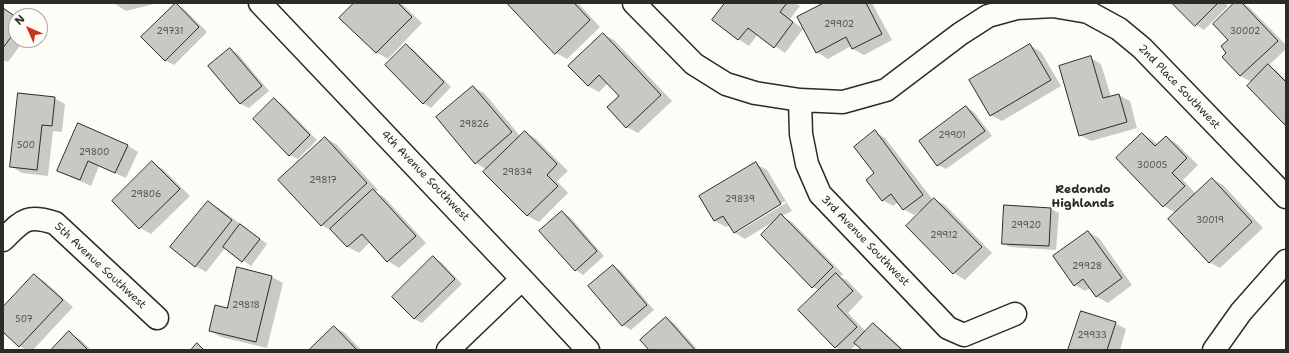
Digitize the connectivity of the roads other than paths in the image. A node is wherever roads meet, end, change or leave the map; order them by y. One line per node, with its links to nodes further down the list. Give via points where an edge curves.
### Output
1 (260, 3): 8 (street, 4th Avenue Southwest)
2 (634, 3): 4 (street, via 694,64 726,84 756,93)
3 (1053, 4): 4 (street, 2nd Place Southwest, via 1017,8 988,16 886,90 843,102); 5 (street, 2nd Place Southwest, via 1088,12 1119,29 1142,48)
4 (800, 100): 9 (street, 3rd Avenue Southwest, via 801,134 807,164 820,194 948,328 964,335)
5 (1286, 197)
6 (3, 240): 10 (street, 5th Avenue Southwest, via 21,222 30,219 40,218 55,223)
7 (1286, 261): 13 (street, via 1241,312)
8 (522, 279): 11 (street); 12 (street, 4th Avenue Southwest)
9 (1015, 314)
10 (157, 318)
11 (448, 350)
12 (588, 350)
13 (1214, 350)

